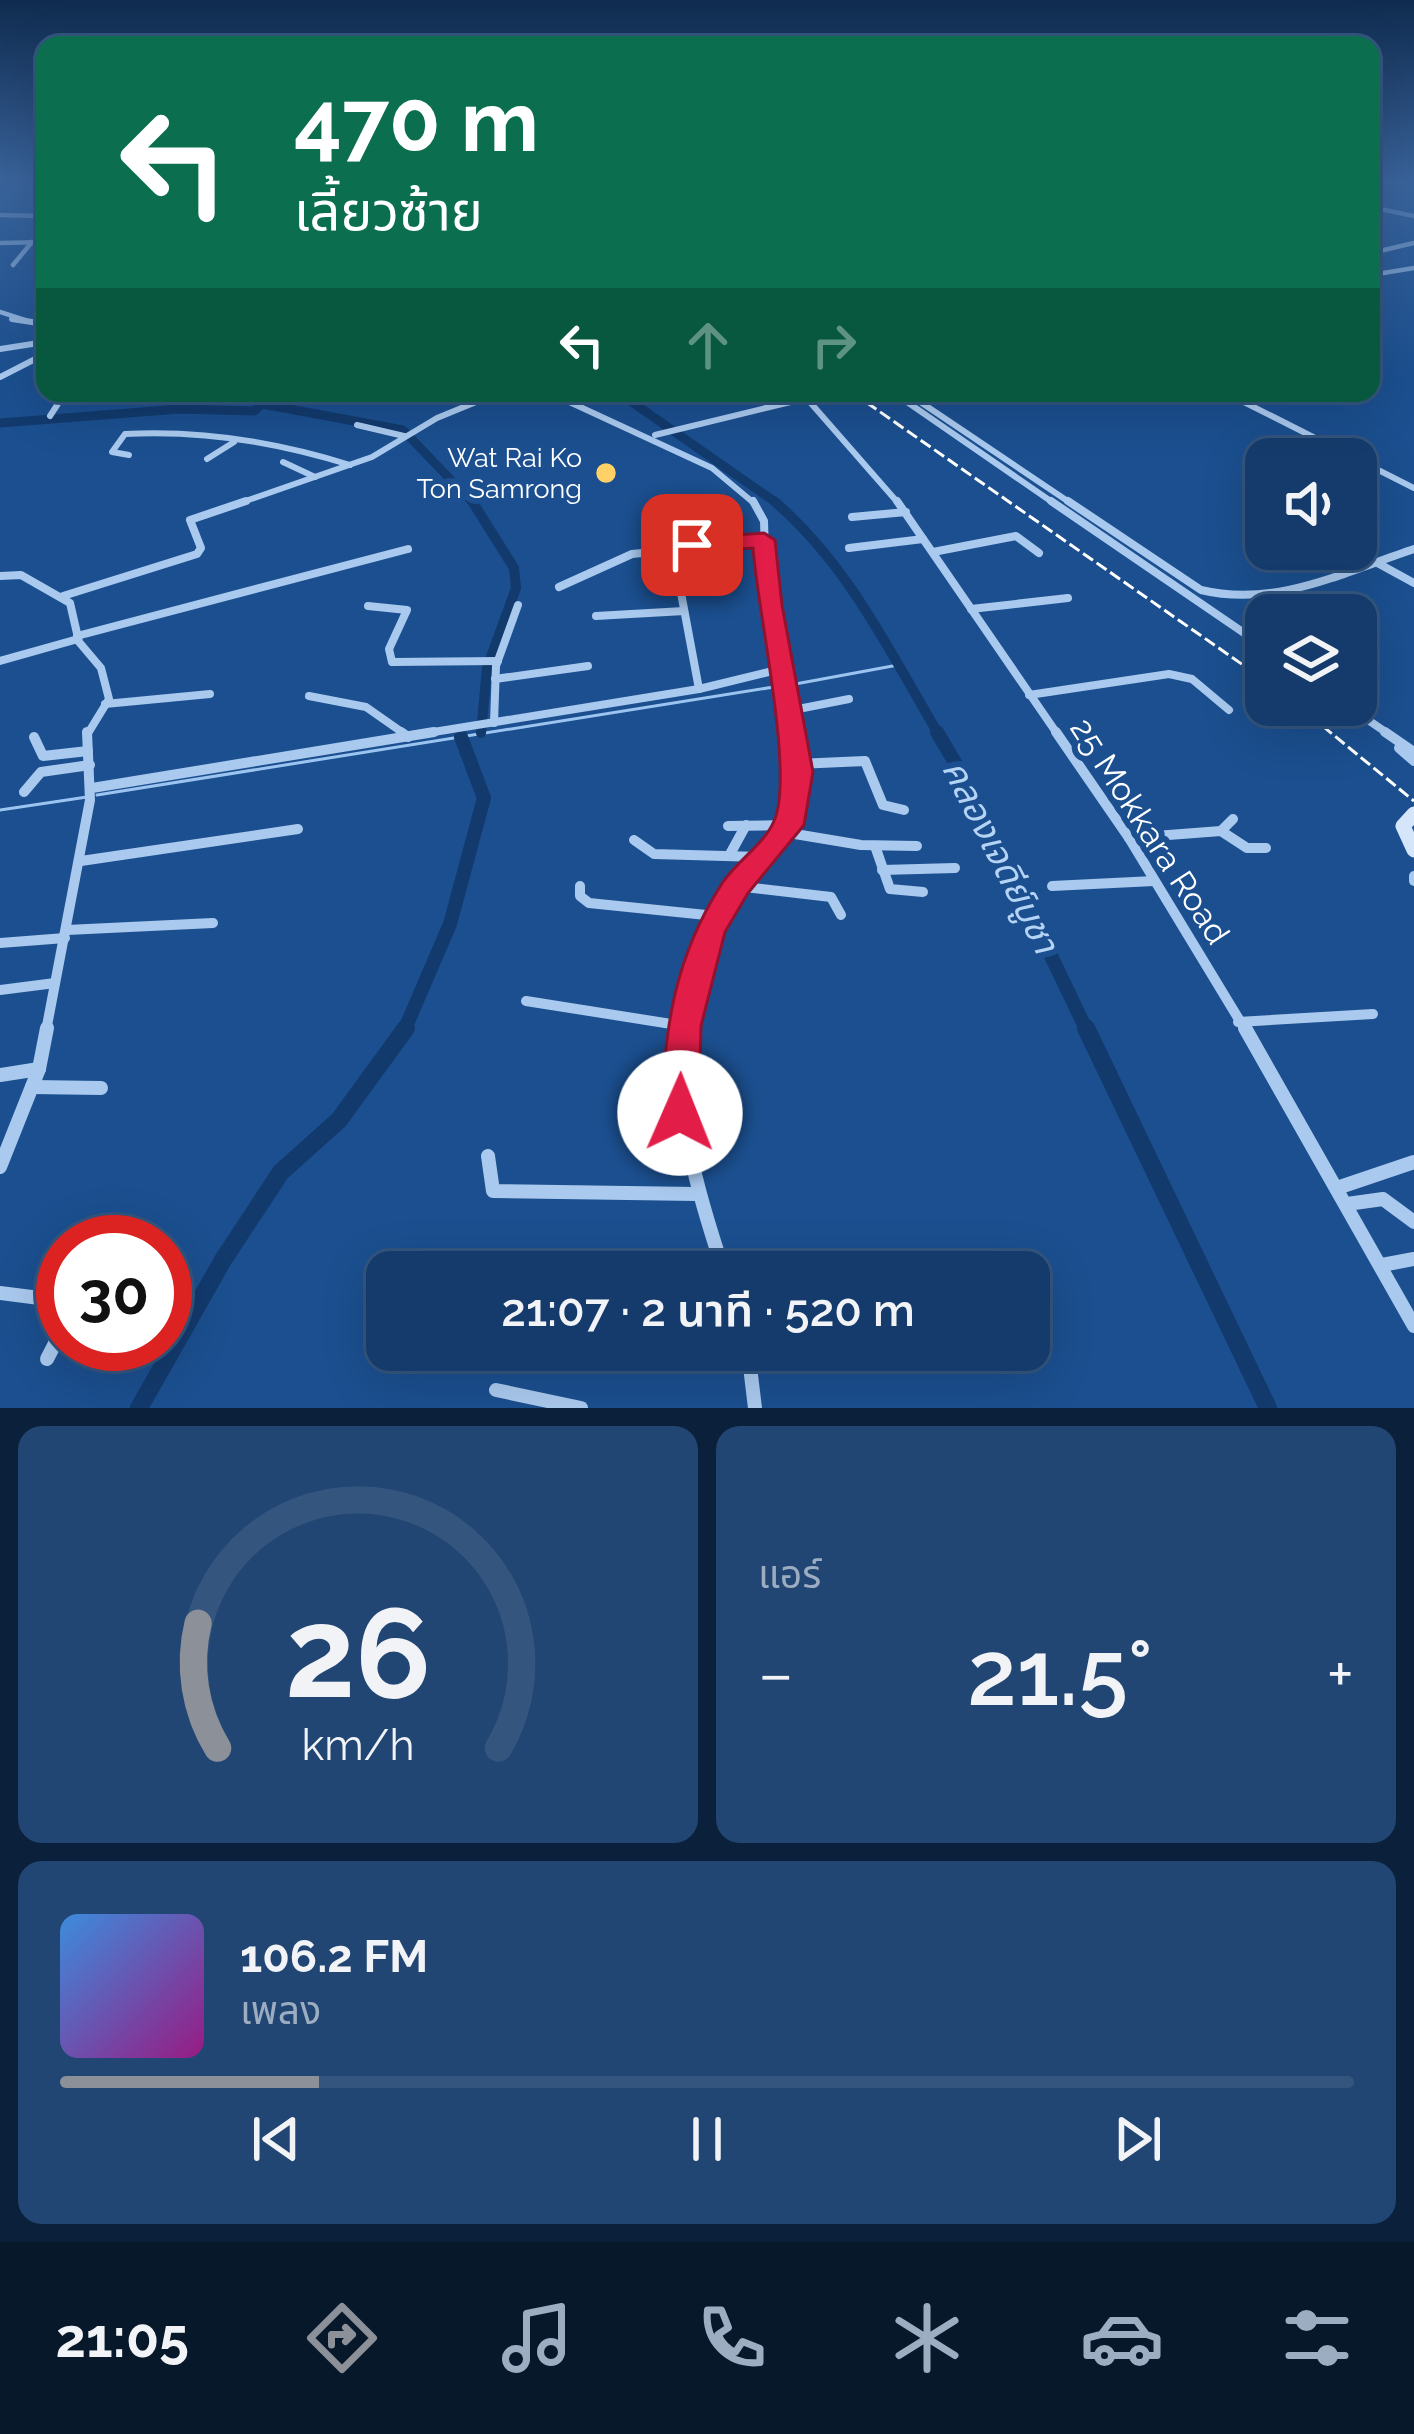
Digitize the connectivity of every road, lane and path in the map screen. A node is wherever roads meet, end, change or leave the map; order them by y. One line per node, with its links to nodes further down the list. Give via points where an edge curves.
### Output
1 (30, 245): 2 (street)
2 (13, 266)
3 (1414, 268): 4 (street)
4 (1380, 274)
5 (2, 308): 6 (street)
6 (13, 320): 7 (street); 8 (street)
7 (0, 322)
8 (36, 323)
9 (36, 343): 10 (street)
10 (0, 349)
11 (36, 359): 12 (street)
12 (0, 377)
13 (59, 402): 21 (street)
14 (478, 402): 23 (street)
15 (569, 402): 24 (street, via 641,436)
16 (782, 402): 24 (street)
17 (809, 402): 32 (street, 25 Mokkara Road)
18 (907, 402): 55 (street)
19 (920, 402): 44 (street, via 1220,597 1261,596)
20 (1244, 402): 31 (street)
21 (50, 416)
22 (357, 425): 23 (street)
23 (408, 434): 29 (street)
24 (664, 436): 35 (street, via 746,496 762,514)
25 (234, 442): 26 (street, via 131,432 112,452); 27 (street); 29 (street, via 297,446)
26 (129, 455)
27 (207, 458)
28 (283, 462): 30 (street)
29 (350, 465): 30 (street)
30 (315, 477): 49 (street, via 190,520 197,554)
31 (1414, 488)
32 (906, 512): 33 (street); 34 (street, 25 Mokkara Road)
33 (852, 518)
34 (923, 539): 36 (street); 40 (street, 25 Mokkara Road)
35 (764, 540): 39 (street); 60 (street)
36 (849, 548)
37 (408, 549): 56 (street)
38 (1414, 549): 42 (street)
39 (673, 550): 47 (street, via 632,554); 53 (street)
40 (933, 552): 41 (street, via 1016,536); 52 (street, 25 Mokkara Road)
41 (1039, 553)
42 (1377, 559)
43 (1377, 563): 46 (street)
44 (1341, 570)
45 (0, 576): 49 (street, via 21,575)
46 (1414, 583)
47 (559, 587)
48 (1068, 598): 52 (street)
49 (66, 600): 56 (street)
50 (518, 605): 57 (street)
51 (368, 606): 57 (street, via 407,610 388,654 392,662)
52 (971, 609): 64 (street, 25 Mokkara Road)
53 (684, 611): 54 (street); 62 (street)
54 (596, 616)
55 (1245, 634)
56 (77, 637): 58 (street); 67 (street, via 101,668)
57 (493, 661): 61 (street)
58 (0, 662)
59 (588, 666): 61 (street)
60 (782, 672): 62 (street); 69 (street)
61 (495, 679): 70 (street)
62 (699, 688): 70 (street)
63 (210, 694): 67 (street)
64 (1030, 695): 68 (street, via 1169,674 1192,680); 88 (street, 25 Mokkara Road)
65 (309, 697): 73 (street, via 366,707)
66 (849, 699): 69 (street)
67 (105, 704): 74 (street, via 89,727)
68 (1228, 710)
69 (788, 711): 76 (street)
70 (487, 724): 73 (street)
71 (1374, 726): 75 (street)
72 (34, 736): 74 (street, via 44,756)
73 (408, 737): 79 (street)
74 (88, 751): 77 (street)
75 (1414, 757)
76 (797, 764): 80 (street, via 866,761 883,805); 85 (street)
77 (90, 766): 78 (street, via 38,772); 79 (street)
78 (24, 792)
79 (91, 793): 96 (street)
80 (904, 810)
81 (1414, 814): 93 (street, via 1403,826)
82 (1233, 819): 87 (street)
83 (746, 825): 84 (street); 85 (street); 94 (street)
84 (728, 826)
85 (786, 829): 90 (street); 95 (street)
86 (298, 830): 96 (street)
87 (1222, 831): 88 (street); 92 (street, via 1246,848)
88 (1130, 838): 99 (street, 25 Mokkara Road)
89 (634, 840): 94 (street, via 653,854)
90 (874, 846): 91 (street); 98 (street)
91 (916, 846)
92 (1266, 848)
93 (1414, 850)
94 (729, 856): 95 (street)
95 (760, 856): 101 (street)
96 (81, 861): 107 (street)
97 (955, 868): 98 (street)
98 (882, 870): 103 (street, via 890,889)
99 (1154, 880): 102 (street); 113 (street, 25 Mokkara Road)
100 (580, 886): 105 (street, via 589,903)
101 (736, 886): 104 (street, via 831,897); 105 (street)
102 (1052, 886)
103 (922, 892)
104 (841, 915)
105 (716, 916): 114 (street)
106 (213, 923): 107 (street)
107 (66, 934): 108 (street); 109 (street)
108 (0, 943)
109 (56, 983): 110 (street); 115 (street)
110 (0, 990)
111 (526, 1001): 114 (street)
112 (1372, 1014): 113 (street)
113 (1238, 1022): 122 (street, 25 Mokkara Road)
114 (683, 1026): 123 (street, via 680,1113)
115 (39, 1070): 116 (street); 117 (street)
116 (0, 1075)
117 (32, 1087): 118 (street); 121 (street)
118 (100, 1088)
119 (488, 1156): 123 (street, via 493,1191)
120 (1414, 1162): 122 (street)
121 (0, 1167)
122 (1337, 1188): 124 (street, 25 Mokkara Road)
123 (696, 1194): 126 (street)
124 (1347, 1204): 125 (street, via 1383,1199); 128 (street, 25 Mokkara Road)
125 (1414, 1222)
126 (716, 1251)
127 (1414, 1259): 128 (street)
128 (1382, 1265): 131 (street, 25 Mokkara Road)
129 (0, 1293): 130 (street)
130 (36, 1298)
131 (1414, 1326)
132 (751, 1371): 135 (street)
133 (496, 1390): 134 (street)
134 (581, 1408)
135 (755, 1408)

